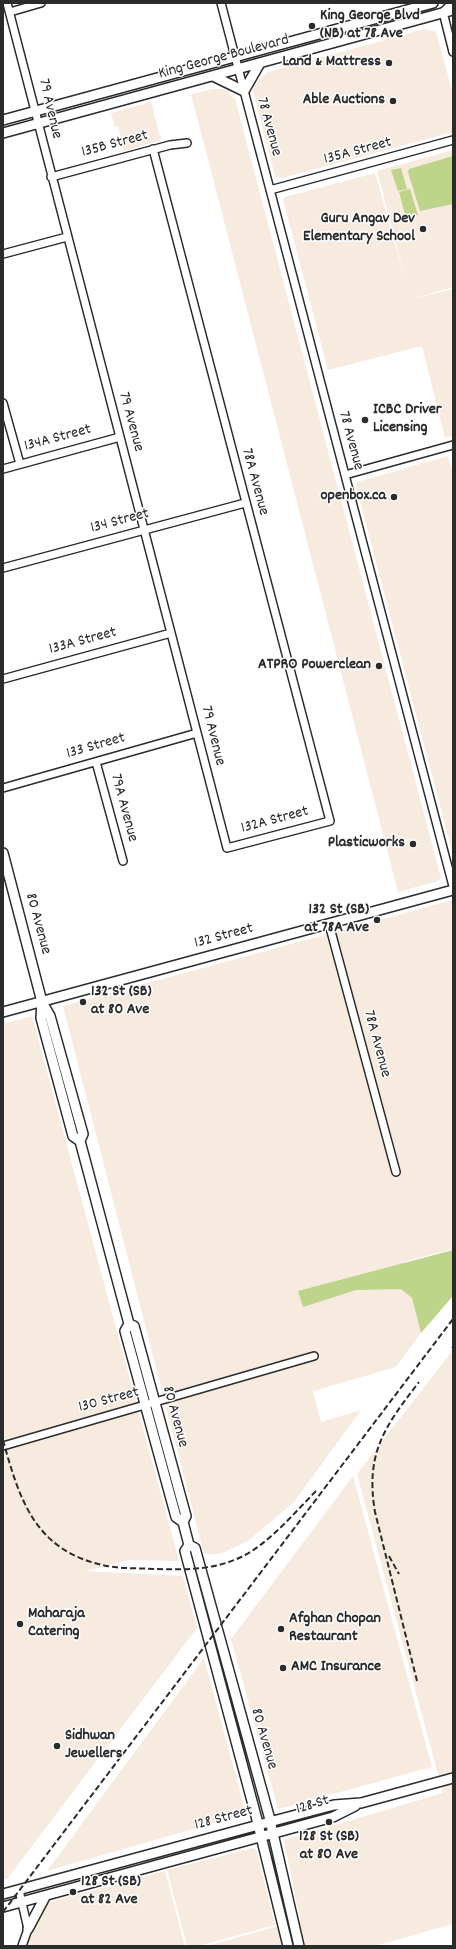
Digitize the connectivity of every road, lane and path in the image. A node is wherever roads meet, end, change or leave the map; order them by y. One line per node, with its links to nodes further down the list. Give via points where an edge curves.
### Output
1 (7, 3): 7 (street, 79 Avenue)
2 (41, 3): 7 (street)
3 (220, 3): 10 (street, 78 Avenue)
4 (433, 3): 10 (main road, King George Boulevard)
5 (452, 3): 8 (street)
6 (453, 10): 8 (main road, King George Boulevard)
7 (10, 12): 15 (street, 79 Avenue)
8 (443, 12): 9 (street); 11 (main road, King George Boulevard)
9 (453, 52)
10 (235, 57): 12 (street, 78 Avenue); 15 (main road, King George Boulevard)
11 (260, 63): 12 (main road, King George Boulevard); 14 (main road)
12 (238, 69): 13 (main road, King George Boulevard); 14 (street, 78 Avenue)
13 (213, 76): 14 (main road); 17 (main road, King George Boulevard)
14 (244, 91): 23 (street, 78 Avenue)
15 (36, 111): 16 (main road, King George Boulevard); 17 (street, 79 Avenue)
16 (3, 120)
17 (37, 124): 18 (main road, King George Boulevard); 22 (street, 79 Avenue)
18 (3, 133)
19 (453, 140): 23 (street, 135A Street)
20 (187, 143): 21 (street, 135B Street)
21 (153, 149): 22 (street, 135B Street); 32 (street, 78A Avenue)
22 (51, 177): 24 (street, 79 Avenue)
23 (270, 190): 31 (street, 78 Avenue)
24 (67, 237): 25 (street); 27 (street, 79 Avenue)
25 (3, 254)
26 (3, 403): 29 (street)
27 (120, 437): 29 (street, 134A Street); 33 (street, 79 Avenue)
28 (453, 445): 31 (street)
29 (20, 464): 30 (street, 134A Street)
30 (3, 469)
31 (345, 475): 44 (street, 78 Avenue)
32 (245, 503): 33 (street, 134 Street); 40 (street, 78A Avenue)
33 (144, 530): 34 (street, 134 Street); 35 (street, 79 Avenue)
34 (3, 568)
35 (171, 633): 36 (street, 133A Street); 37 (street, 79 Avenue)
36 (3, 679)
37 (197, 734): 38 (street, 133 Street); 41 (street, 79 Avenue)
38 (96, 762): 39 (street, 133 Street); 43 (street, 79A Avenue)
39 (3, 788)
40 (330, 821): 41 (street, 132A Street)
41 (227, 848)
42 (3, 853): 47 (main road, 80 Avenue)
43 (123, 861)
44 (453, 886)
45 (453, 890): 46 (main road, 132 Street)
46 (329, 924): 47 (main road, 132 Street); 49 (street, 78A Avenue)
47 (42, 1002): 48 (main road, 132 Street); 51 (main road, 80 Avenue, via 41,1018 73,1136 80,1141 129,1324 125,1331)
48 (3, 1012)
49 (396, 1172)
50 (314, 1356): 51 (street, 130 Street)
51 (150, 1404): 52 (street, 130 Street); 53 (main road, 80 Avenue, via 176,1517 183,1522)
52 (3, 1446)
53 (189, 1545): 54 (main road, 80 Avenue, via 185,1551); 55 (main road, 80 Avenue, via 195,1548)
54 (223, 1694): 55 (main road, via 230,1697 236,1714); 59 (main road, 80 Avenue)
55 (240, 1715): 58 (main road, 80 Avenue)
56 (453, 1778): 57 (main road, 128 Street)
57 (361, 1803): 58 (main road, 128 Street, via 334,1805); 60 (main road, 128 St, via 333,1817)
58 (270, 1822): 59 (main road, 128 Street); 60 (main road, 80 Avenue)
59 (258, 1826): 61 (main road, 80 Avenue); 62 (main road, 128 Street)
60 (273, 1833): 61 (main road, 128 Street); 72 (main road, 80 Avenue)
61 (261, 1836): 63 (main road, 128 Street); 71 (main road, 80 Avenue)
62 (168, 1850): 63 (main road); 64 (main road, 128 Street)
63 (159, 1864): 66 (main road, 128 Street)
64 (19, 1890): 65 (main road, 128 Street); 67 (street)
65 (3, 1894)
66 (45, 1897): 67 (main road, 128 Street); 69 (main road)
67 (22, 1903): 68 (main road, 128 Street); 69 (street)
68 (3, 1907)
69 (28, 1929): 70 (street)
70 (22, 1946)
71 (288, 1946)
72 (299, 1946)

